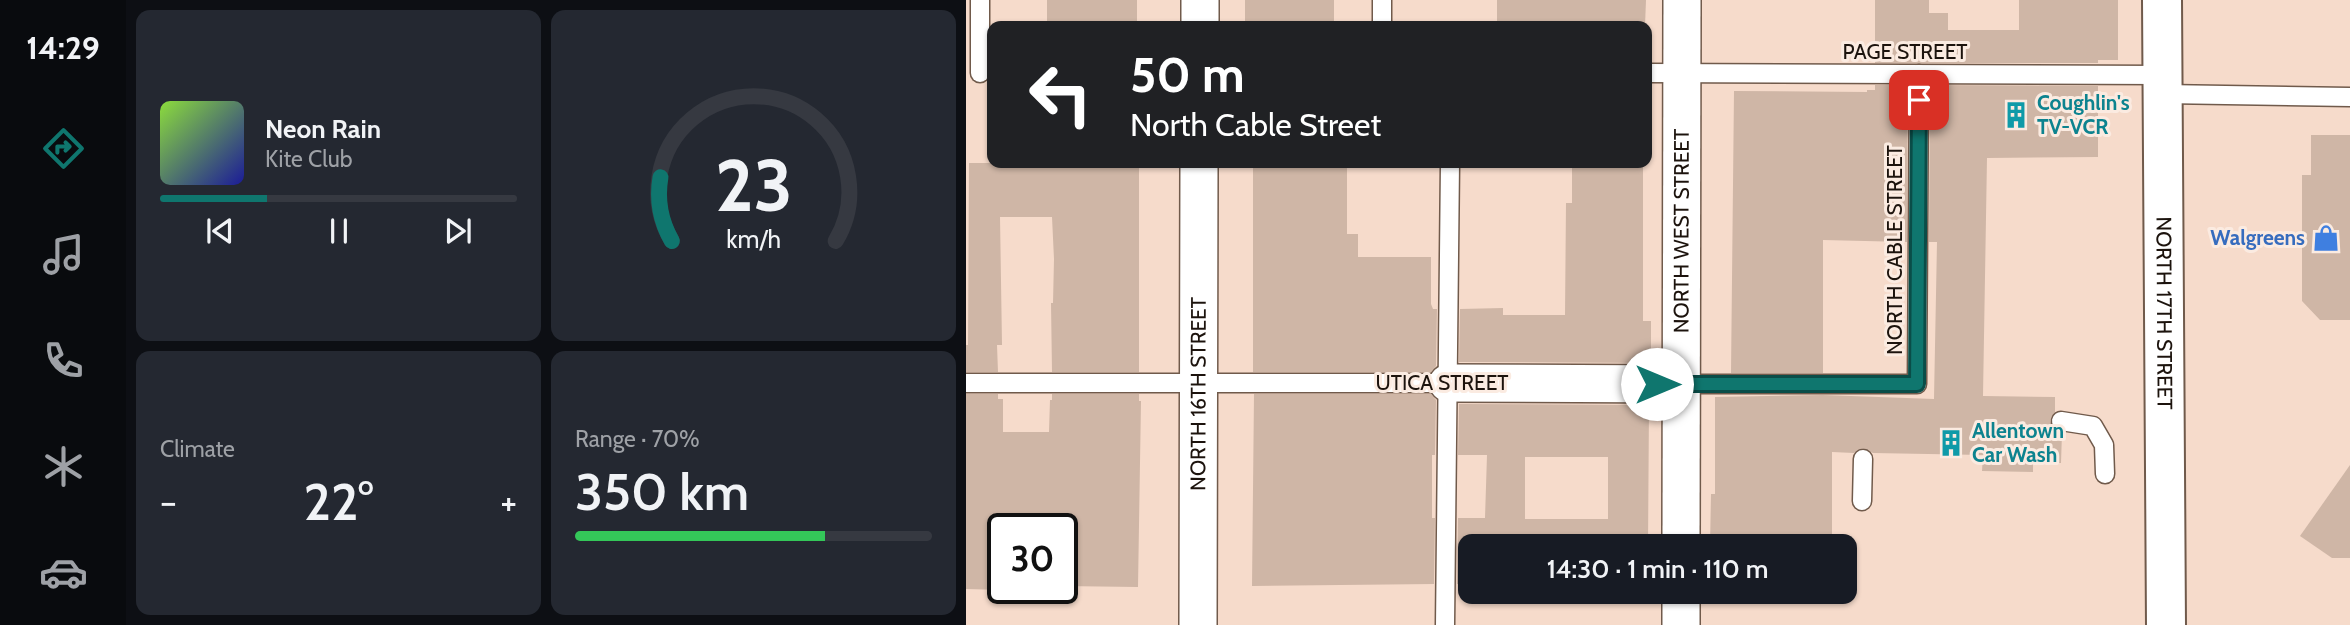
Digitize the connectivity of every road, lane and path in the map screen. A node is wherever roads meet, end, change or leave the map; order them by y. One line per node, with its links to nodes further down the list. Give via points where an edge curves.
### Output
1 (980, 0): 8 (lane)
2 (1200, 0): 6 (street)
3 (1382, 0): 7 (lane)
4 (1682, 0): 9 (street, NORTH WEST STREET)
5 (2162, 0): 11 (street, NORTH 17TH STREET)
6 (1200, 21)
7 (1382, 21)
8 (980, 73)
9 (1665, 74): 10 (lane, PAGE STREET); 18 (street, NORTH WEST STREET)
10 (1919, 74): 11 (lane, PAGE STREET); 19 (lane, NORTH CABLE STREET)
11 (2163, 85): 12 (lane, PAGE STREET); 29 (street, NORTH 17TH STREET)
12 (2350, 97)
13 (1199, 168): 16 (street, NORTH 16TH STREET)
14 (1450, 168): 17 (lane)
15 (966, 383): 16 (lane, UTICA STREET)
16 (1198, 383): 17 (lane, UTICA STREET); 26 (street, NORTH 16TH STREET)
17 (1448, 383): 18 (street, UTICA STREET); 27 (lane)
18 (1683, 384): 19 (lane, UTICA STREET); 24 (street, NORTH WEST STREET)
19 (1917, 384)
20 (2061, 421): 22 (lane, via 2093,426 2104,445)
21 (1863, 459): 23 (lane)
22 (2105, 474)
23 (1861, 501)
24 (1681, 534)
25 (1681, 604): 28 (street)
26 (1198, 625)
27 (1445, 625)
28 (1681, 625)
29 (2166, 625)

